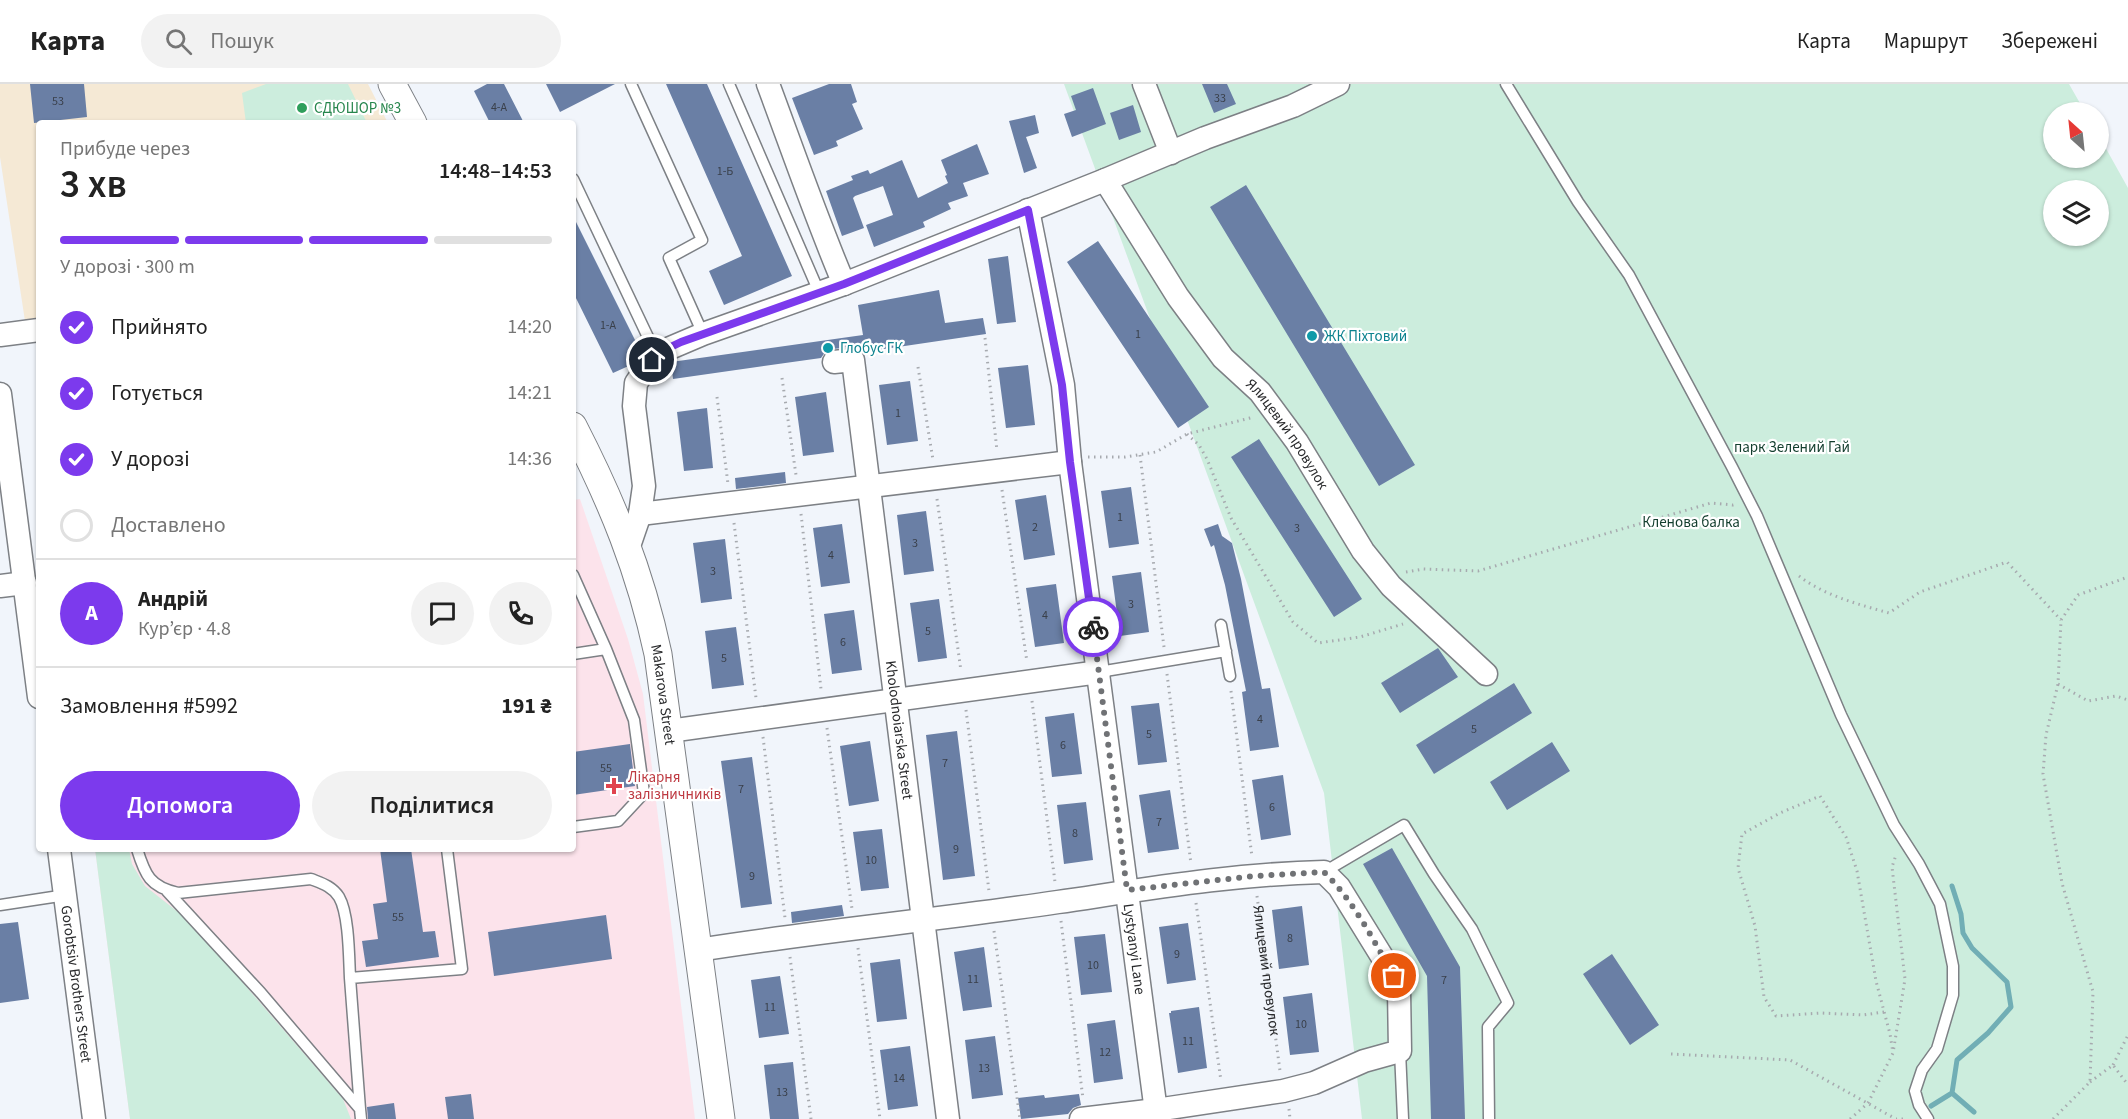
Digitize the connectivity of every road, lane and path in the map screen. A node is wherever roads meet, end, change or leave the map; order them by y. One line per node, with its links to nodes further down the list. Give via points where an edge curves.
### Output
1 (392, 84): 9 (street)
2 (631, 84): 17 (lane, via 702,240 669,258)
3 (729, 84): 15 (lane)
4 (1144, 84): 10 (street)
5 (1338, 84): 8 (street)
6 (1506, 84): 35 (lane, via 1578,202 1629,275)
7 (772, 85): 14 (street)
8 (1316, 90): 10 (street)
9 (410, 120)
10 (1171, 153): 11 (street)
11 (1105, 180): 13 (street); 26 (street, Ялицевий провулок, via 1178,297 1223,358 1260,392)
12 (576, 185): 20 (lane)
13 (1028, 210): 14 (street); 30 (street, Lystyanyi Lane, via 1062,385)
14 (844, 284): 15 (street)
15 (819, 292): 17 (street)
16 (36, 330): 18 (street)
17 (703, 334): 20 (street)
18 (0, 335)
19 (984, 338): 31 (path)
20 (656, 354): 37 (street, via 636,383 634,395 644,486)
21 (834, 362): 33 (street, Kholodnoiarska Street, via 853,360)
22 (918, 367): 32 (path)
23 (782, 378): 34 (path)
24 (0, 394): 42 (street)
25 (717, 397): 36 (path)
26 (1276, 413): 28 (path); 40 (street, Ялицевий провулок, via 1363,551)
27 (576, 432): 38 (street, Makarova Street)
28 (1187, 434): 29 (path, via 1156,452); 45 (path, via 1207,459 1231,518 1293,622 1318,643 1360,637)
29 (1140, 455): 30 (path, via 1077,457); 52 (path)
30 (1070, 462): 31 (street); 53 (street, Lystyanyi Lane)
31 (1000, 470): 32 (street); 56 (path)
32 (935, 478): 33 (street); 58 (path)
33 (868, 487): 34 (street); 59 (street, Kholodnoiarska Street)
34 (798, 495): 36 (street); 61 (path)
35 (1748, 500): 39 (lane); 40 (path, via 1733,505 1711,503 1478,571 1423,569)
36 (731, 503): 37 (street); 62 (path)
37 (640, 514): 38 (street)
38 (628, 549): 63 (street, Makarova Street, via 654,636)
39 (1774, 556): 46 (path, via 1810,584 1889,613 1920,592 2007,562); 109 (lane, via 1841,715 1894,825 1940,904 1953,966 1953,994 1937,1049 1922,1070 1915,1091)
40 (1383, 576): 45 (street, Ялицевий провулок)
41 (2128, 577): 46 (path, via 2078,596)
42 (32, 582): 44 (street); 48 (street)
43 (576, 582): 49 (lane)
44 (0, 586)
45 (1426, 617): 54 (street, Ялицевий провулок)
46 (2061, 620): 57 (path)
47 (1221, 625): 50 (lane)
48 (36, 648)
49 (606, 649): 51 (lane); 64 (lane, via 634,720 644,793 618,821)
50 (1226, 651): 52 (lane); 55 (lane)
51 (576, 654)
52 (1165, 660): 53 (lane); 71 (path)
53 (1099, 672): 56 (street); 72 (street, Lystyanyi Lane)
54 (1486, 674)
55 (1230, 676): 70 (path, Ялицевий провулок)
56 (1030, 682): 58 (street); 75 (path)
57 (2058, 684): 60 (path, via 2088,701 2116,696); 89 (path, via 2046,735 2043,774 2062,883 2093,992)
58 (964, 691): 59 (street); 77 (path)
59 (894, 699): 61 (street); 78 (street, Kholodnoiarska Street)
60 (2128, 700)
61 (823, 709): 62 (street); 79 (path)
62 (758, 718): 63 (street); 80 (path)
63 (669, 731): 81 (street, Makarova Street)
64 (576, 827)
65 (59, 852): 74 (street, Gorobtsiv Brothers Street)
66 (138, 852): 73 (lane, via 146,874)
67 (447, 852): 82 (lane, via 462,969)
68 (1892, 867): 86 (path, via 1905,979)
69 (1324, 872): 70 (street); 85 (street, via 1339,887 1394,976 1399,990); 106 (lane, via 1404,825 1472,929 1508,1003 1488,1027)
70 (1255, 876): 71 (street); 91 (path, Ялицевий провулок)
71 (1193, 881): 72 (street); 92 (path)
72 (1127, 890): 75 (street); 95 (street, Lystyanyi Lane)
73 (167, 891): 82 (lane, via 189,893 310,879 326,885 339,897 346,924); 94 (lane, via 261,993)
74 (66, 895): 76 (lane); 97 (street, Gorobtsiv Brothers Street)
75 (1058, 902): 77 (street); 96 (path)
76 (0, 905)
77 (991, 910): 78 (street); 102 (path)
78 (924, 919): 79 (street); 101 (street, Kholodnoiarska Street)
79 (855, 929): 80 (street); 100 (path)
80 (788, 938): 81 (street); 99 (path)
81 (698, 950): 98 (street, Makarova Street)
82 (350, 978): 94 (lane)
83 (1884, 1012): 83 (path, via 1857,871 1846,837 1820,796 1743,834 1738,868 1755,926 1764,997 1776,1016); 86 (path)
84 (2128, 1035): 88 (path)
85 (1400, 1051): 91 (street); 105 (lane)
86 (1893, 1053): 93 (path)
87 (1671, 1054): 93 (path, via 1790,1060)
88 (2113, 1065): 89 (path); 90 (path)
89 (2090, 1082): 110 (path)
90 (2128, 1085)
91 (1282, 1091): 92 (street); 104 (path, Ялицевий провулок)
92 (1224, 1100): 95 (street)
93 (1868, 1103): 107 (path); 108 (path)
94 (361, 1114)
95 (1157, 1115): 96 (street)
96 (1086, 1118): 103 (street)
97 (94, 1119)
98 (721, 1119)
99 (811, 1119)
100 (880, 1119)
101 (948, 1119)
102 (1020, 1119)
103 (1080, 1119)
104 (1290, 1119)
105 (1403, 1119)
106 (1489, 1119)
107 (1850, 1119)
108 (1903, 1119)
109 (1928, 1119)
110 (2053, 1119)

